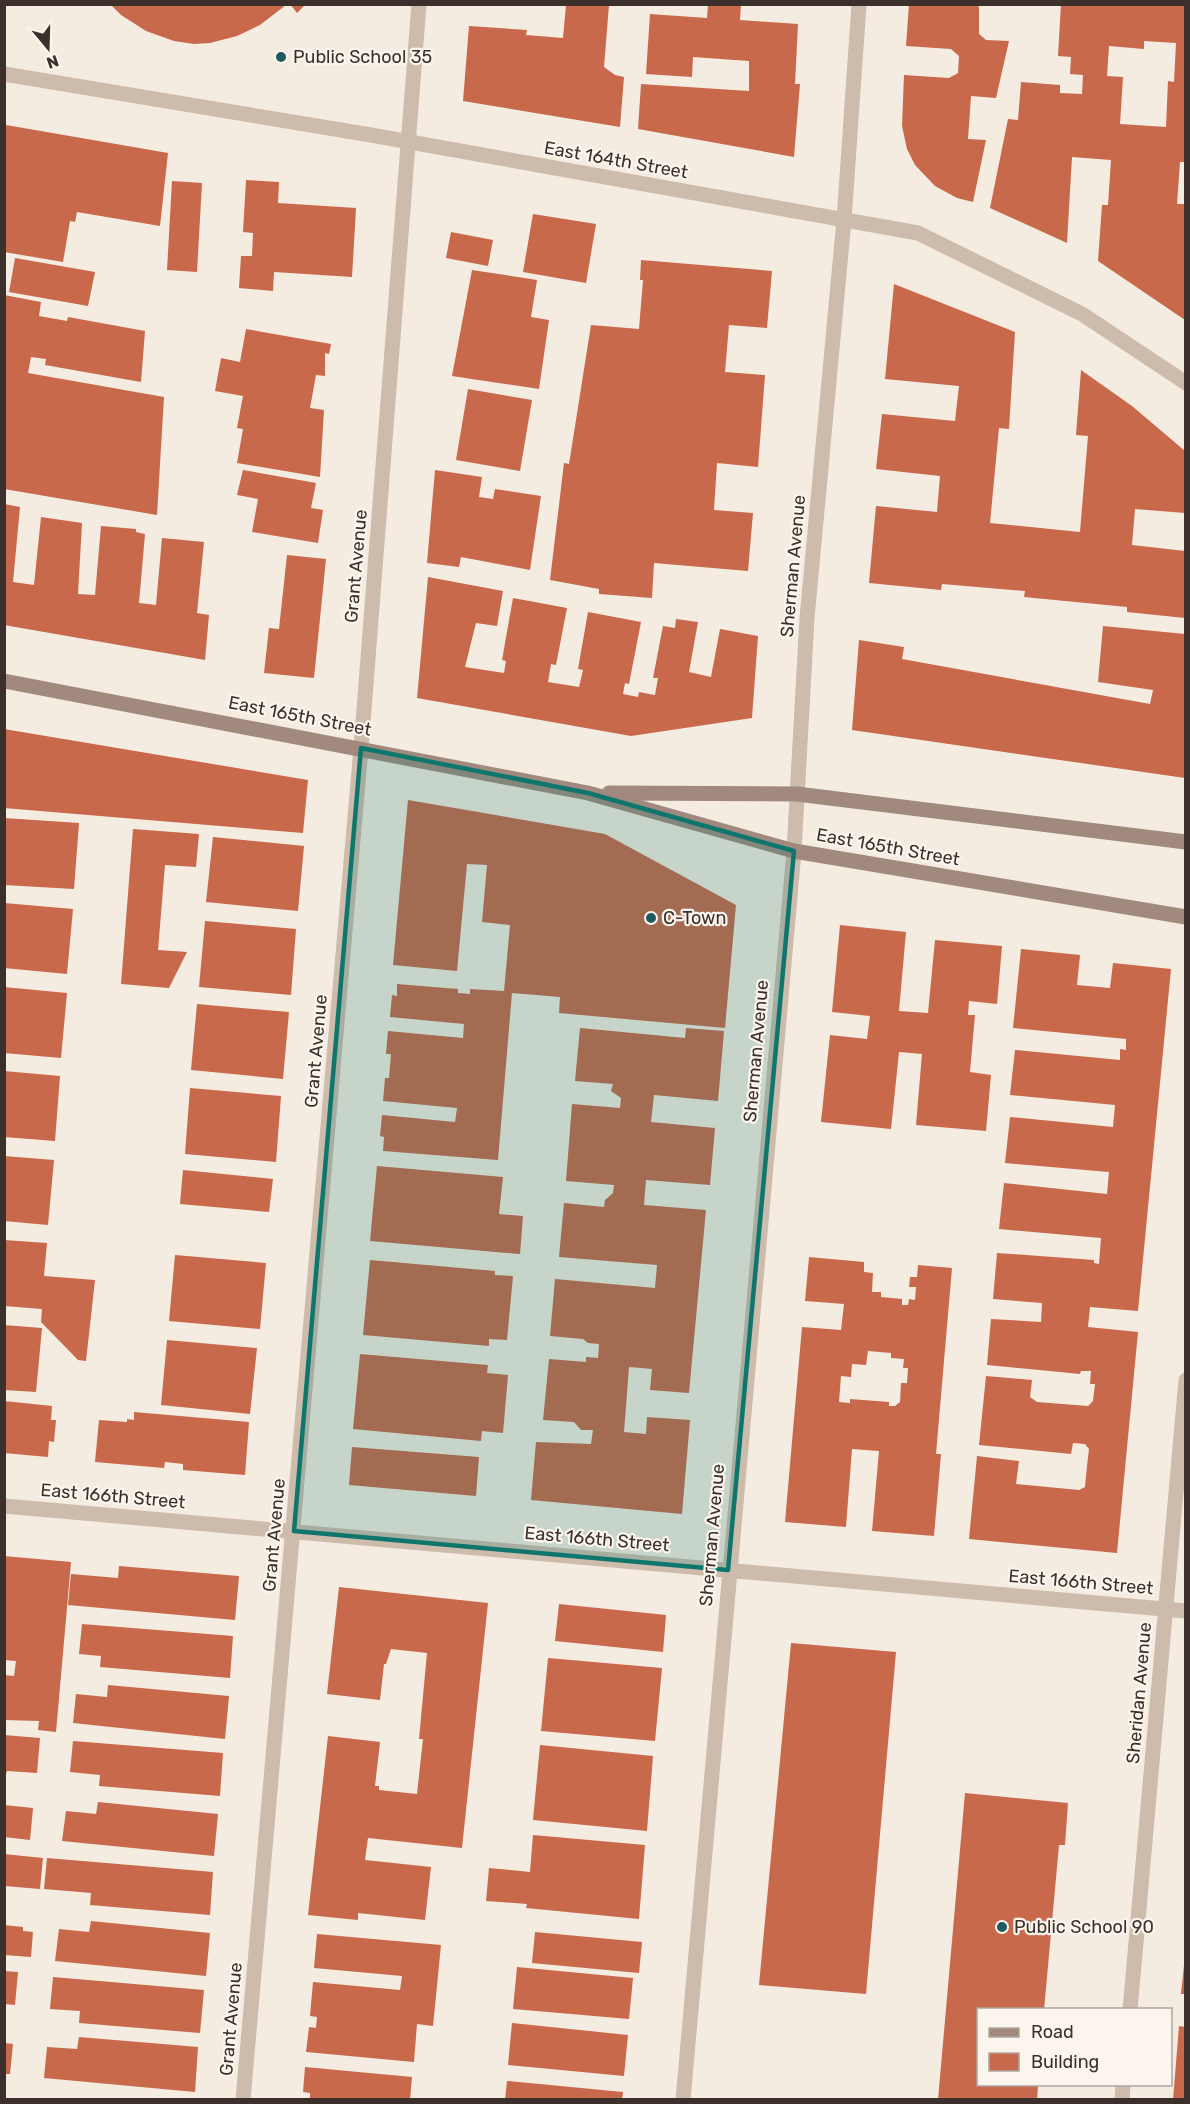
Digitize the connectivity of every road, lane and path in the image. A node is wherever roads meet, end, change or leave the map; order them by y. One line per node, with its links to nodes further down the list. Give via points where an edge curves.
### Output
1 (419, 4): 4 (street, Grant Avenue)
2 (859, 4): 5 (street, Sherman Avenue)
3 (4, 74): 4 (street, East 164th Street)
4 (410, 143): 5 (street, East 164th Street); 8 (street, Grant Avenue)
5 (844, 220): 6 (street, East 164th Street, via 918,233 1082,314); 10 (street, Sherman Avenue, via 807,618)
6 (1185, 382)
7 (4, 681): 8 (street, East 165th Street)
8 (362, 748): 9 (street, East 165th Street); 16 (street, Grant Avenue)
9 (588, 793): 10 (street, East 165th Street); 12 (street, East 165th Street)
10 (797, 794): 11 (street, East 165th Street); 12 (street, Sherman Avenue)
11 (1185, 842)
12 (794, 851): 13 (street, East 165th Street); 17 (street, Sherman Avenue)
13 (1185, 917)
14 (1185, 1380): 18 (street, Sheridan Avenue)
15 (4, 1506): 16 (street, East 166th Street)
16 (294, 1531): 17 (street, East 166th Street); 21 (street, Grant Avenue)
17 (728, 1570): 18 (street, East 166th Street); 22 (street, Sherman Avenue)
18 (1166, 1609): 19 (street, East 166th Street); 20 (street, Sheridan Avenue)
19 (1185, 1611)
20 (1130, 2008)
21 (243, 2100)
22 (684, 2100)

